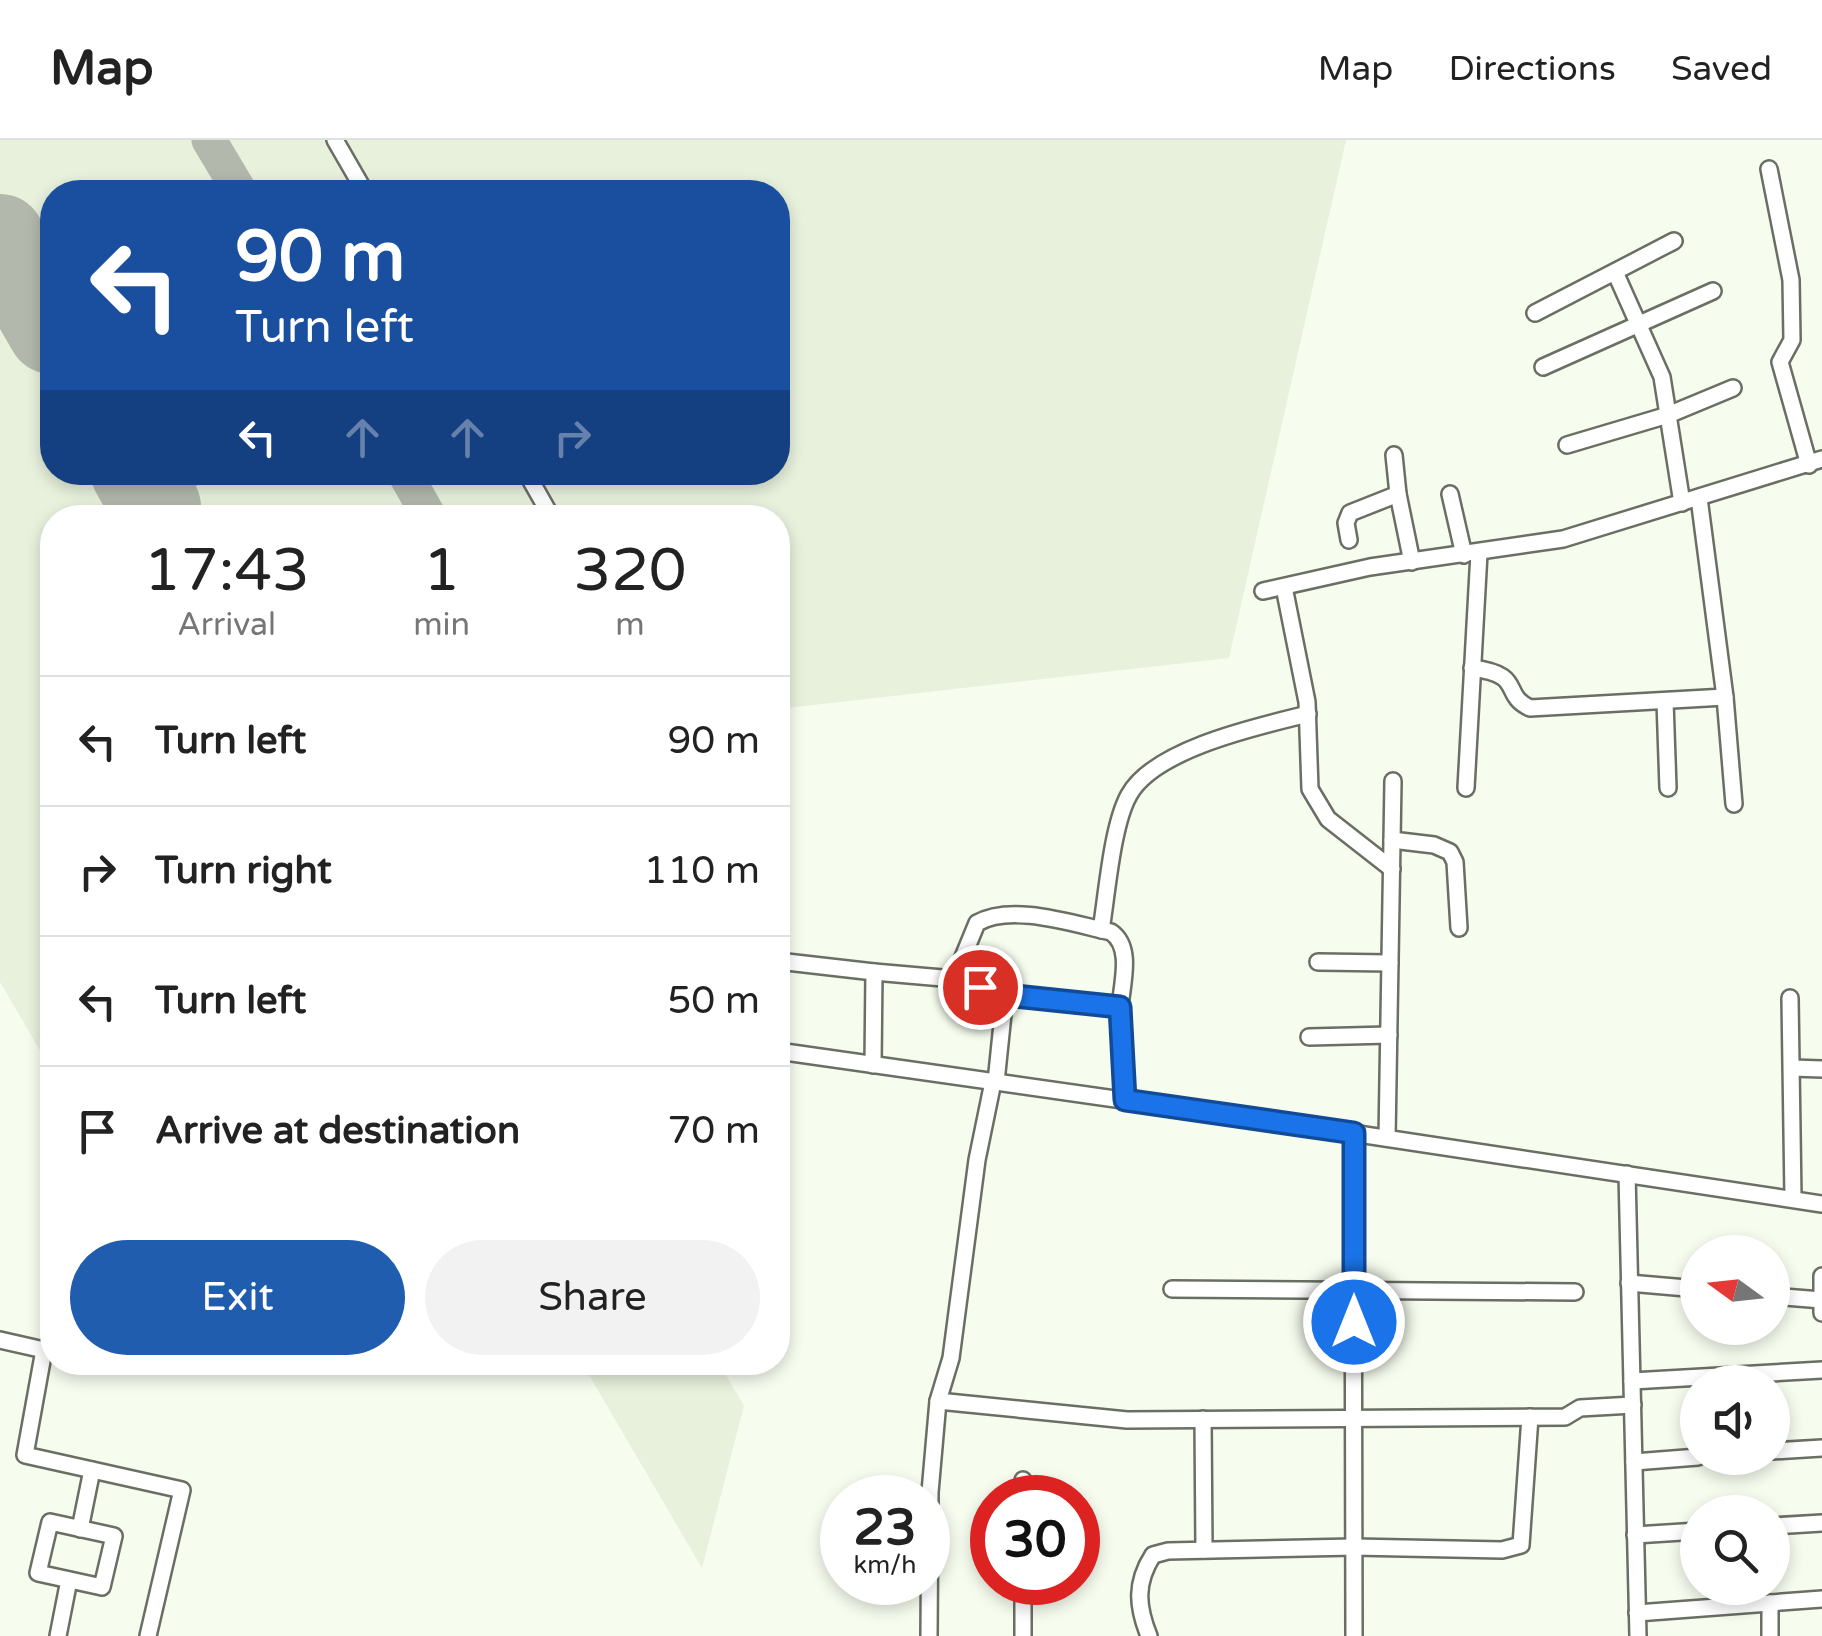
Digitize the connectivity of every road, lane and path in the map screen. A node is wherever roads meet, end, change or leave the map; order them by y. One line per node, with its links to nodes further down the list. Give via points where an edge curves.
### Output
1 (335, 140): 3 (street)
2 (1769, 169): 14 (street, via 1791,280 1792,340 1780,362)
3 (359, 180)
4 (1674, 241): 5 (street)
5 (1615, 272): 7 (street); 8 (street)
6 (1713, 291): 8 (street)
7 (1535, 313)
8 (1639, 325): 9 (street); 11 (street, via 1662,377)
9 (1543, 367)
10 (1732, 388): 11 (street)
11 (1668, 416): 12 (street); 18 (street)
12 (1567, 446)
13 (1394, 454): 15 (street)
14 (1815, 462): 17 (street)
15 (1398, 494): 19 (street, via 1350,513); 21 (street)
16 (1450, 494): 20 (street)
17 (1699, 498): 18 (street); 25 (street)
18 (1682, 503): 20 (street, via 1563,539)
19 (1349, 540)
20 (1471, 554): 21 (street); 24 (street)
21 (1412, 562): 22 (street)
22 (1284, 587): 23 (street); 27 (street)
23 (1263, 592)
24 (1472, 668): 26 (street, via 1502,674 1530,708); 29 (street)
25 (1725, 698): 26 (street); 31 (street)
26 (1664, 702): 30 (street)
27 (1308, 714): 33 (street, via 1310,789 1318,807); 35 (street, via 1209,744 1140,780 1124,806)
28 (1394, 781): 32 (street)
29 (1466, 788)
30 (1668, 788)
31 (1734, 804)
32 (1392, 840): 33 (street); 34 (street, via 1450,852)
33 (1392, 869): 38 (street)
34 (1459, 928)
35 (1101, 930): 40 (street, via 1004,913 988,917 969,937); 43 (street, via 1120,938 1124,950)
36 (790, 962): 39 (street)
37 (1318, 962): 38 (street)
38 (1390, 963): 45 (street)
39 (874, 972): 40 (street); 47 (street)
40 (954, 980): 41 (street)
41 (1005, 995): 43 (street); 50 (street)
42 (1790, 998): 48 (street)
43 (1120, 1007): 51 (street)
44 (1309, 1036): 45 (street)
45 (1389, 1036): 53 (street)
46 (790, 1053): 47 (street)
47 (873, 1065): 50 (street)
48 (1792, 1068): 49 (street); 55 (street)
49 (1822, 1069)
50 (995, 1082): 51 (street); 71 (street, via 977,1160 951,1358)
51 (1125, 1100): 52 (street)
52 (1354, 1133): 53 (street); 61 (street)
53 (1387, 1138): 54 (street)
54 (1627, 1174): 55 (street); 58 (street)
55 (1793, 1198): 56 (street)
56 (1822, 1204)
57 (1822, 1276): 64 (street)
58 (1629, 1283): 59 (street); 70 (street)
59 (1680, 1287)
60 (1172, 1289): 61 (street)
61 (1354, 1290): 62 (street); 73 (street)
62 (1575, 1292)
63 (1790, 1297): 64 (street)
64 (1822, 1300): 65 (street)
65 (1822, 1313)
66 (0, 1340): 67 (street)
67 (40, 1349)
68 (1822, 1370): 70 (street)
69 (40, 1373): 80 (street, via 26,1455)
70 (1632, 1381): 72 (street)
71 (938, 1400): 75 (street, via 1127,1420); 97 (street)
72 (1632, 1404): 74 (street); 79 (street)
73 (1353, 1418): 74 (street); 75 (street); 86 (street)
74 (1530, 1418): 86 (street, via 1521,1546)
75 (1203, 1419): 87 (street)
76 (1822, 1448): 77 (street)
77 (1790, 1451)
78 (1680, 1458): 79 (street)
79 (1634, 1462): 85 (street)
80 (92, 1470): 83 (street); 96 (street, via 182,1490)
81 (1822, 1523): 82 (street)
82 (1790, 1525)
83 (80, 1529): 88 (street, via 50,1522 38,1573); 88 (street, via 114,1536 102,1587)
84 (1680, 1532): 85 (street)
85 (1636, 1535): 94 (street)
86 (1354, 1548): 87 (street); 100 (street)
87 (1204, 1550): 99 (street, via 1153,1555 1142,1572 1138,1600)
88 (69, 1580): 95 (street)
89 (1822, 1598): 90 (street)
90 (1790, 1601)
91 (1023, 1605): 98 (street)
92 (1743, 1605): 94 (street)
93 (1770, 1605): 102 (street)
94 (1637, 1613): 101 (street)
95 (58, 1636)
96 (148, 1636)
97 (930, 1636)
98 (1023, 1636)
99 (1149, 1636)
100 (1354, 1636)
101 (1638, 1636)
102 (1770, 1636)

